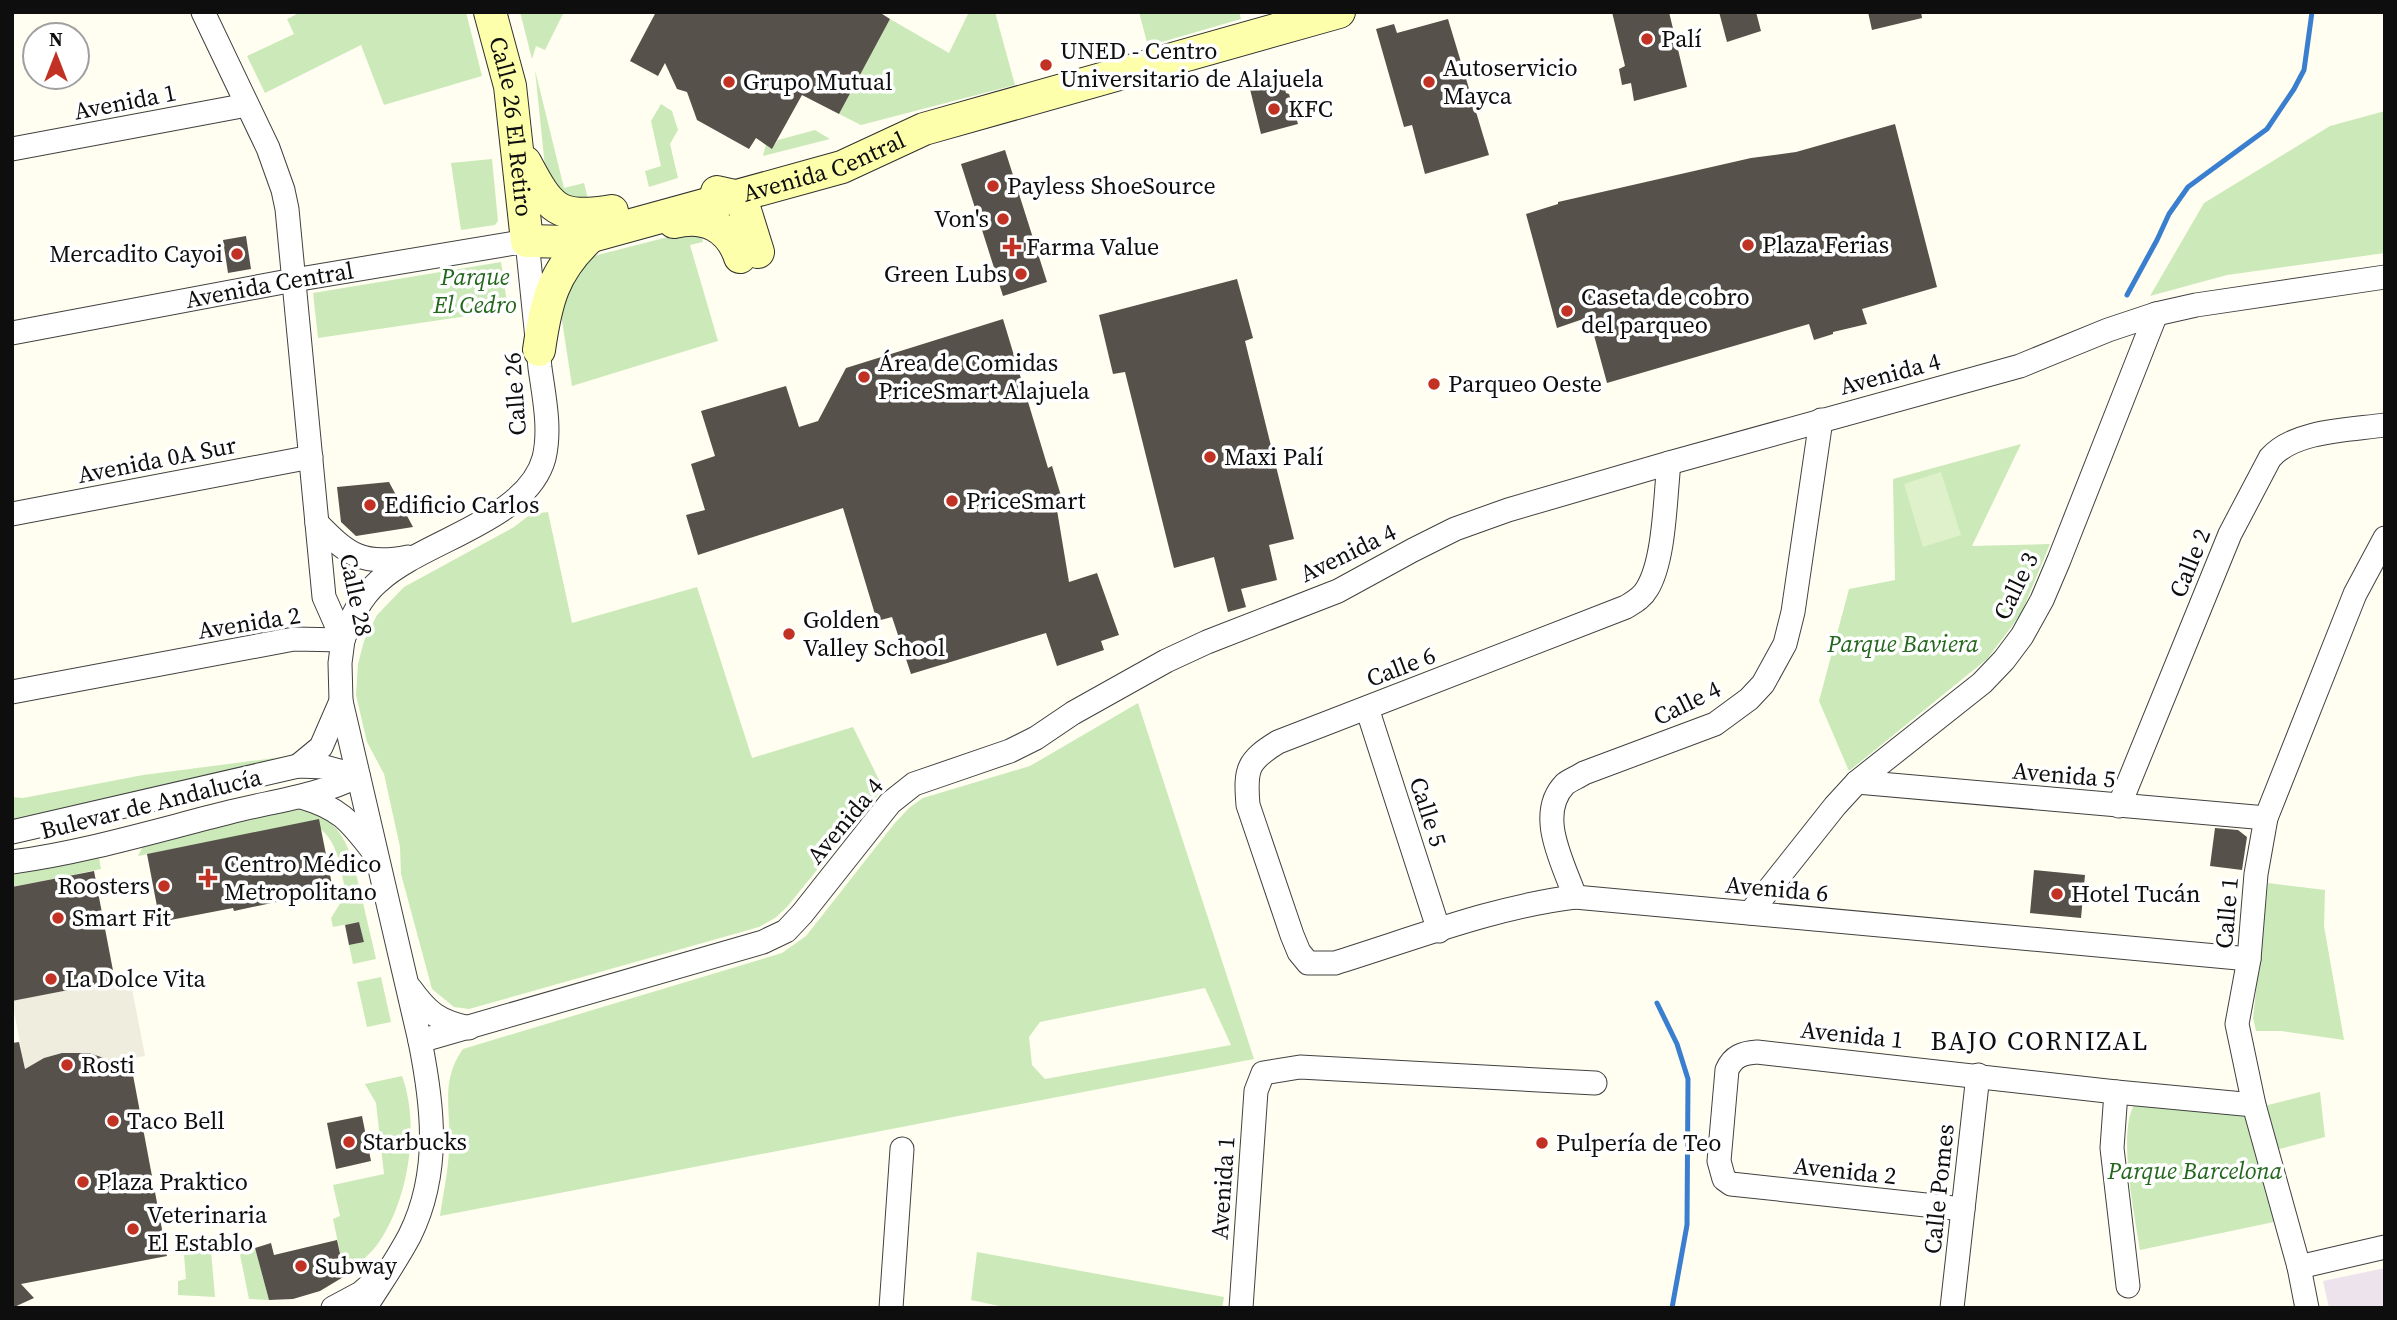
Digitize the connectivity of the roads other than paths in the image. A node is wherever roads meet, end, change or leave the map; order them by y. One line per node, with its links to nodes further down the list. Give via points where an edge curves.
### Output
1 (204, 12): 4 (street, Calle 28)
2 (490, 12): 7 (street, Calle 26 El Retiro, via 510,86)
3 (1339, 12): 5 (street, Avenida Central)
4 (247, 105): 6 (street, Avenida 1); 14 (street, Calle 28, via 283,190)
5 (867, 146): 8 (street, Avenida Central, via 842,167); 12 (street, via 839,176 778,198 768,211)
6 (12, 149)
7 (519, 149): 10 (street, via 548,201 570,214 586,215); 11 (street, Calle 26 El Retiro)
8 (795, 170): 9 (street, Avenida Central); 10 (street, Avenida Central)
9 (735, 197): 10 (street, Avenida Central); 11 (street, via 716,191 570,233); 12 (street, via 743,204)
10 (607, 225): 11 (street, Avenida Central, via 567,225); 12 (street, via 638,233 700,219); 17 (street, via 572,253 555,279)
11 (537, 250): 14 (street, Avenida Central); 17 (street, Calle 26)
12 (753, 253)
13 (2385, 277): 15 (street, Avenida 4)
14 (294, 281): 16 (street, Avenida Central); 20 (street, Calle 28)
15 (2156, 314): 18 (street, Avenida 4, via 2020,366); 32 (street, Calle 3, via 2047,590 2022,636 1982,683)
16 (12, 333)
17 (538, 350): 25 (street, Calle 26, via 547,424 543,458 531,485 477,523)
18 (1821, 421): 21 (street, Avenida 4); 39 (street, Calle 4, via 1794,612 1776,665 1749,699 1716,724 1566,783 1551,813)
19 (2385, 425): 34 (street, Calle 2, via 2300,438 2270,457 2230,534)
20 (311, 457): 22 (street, Avenida 0A Sur); 23 (street, Calle 28)
21 (1669, 463): 29 (street, Calle 6, via 1658,557 1647,590 1638,600); 45 (street, Avenida 4, via 1455,529 1338,591 1166,661 1019,747 914,784 890,803 786,931 763,942)
22 (12, 514)
23 (317, 523): 25 (street, via 339,546 363,559); 26 (street, Calle 28, via 324,597)
24 (2385, 538): 35 (street, Calle 1, via 2355,594)
25 (418, 555): 26 (street, via 370,590 354,612)
26 (343, 640): 27 (street, Avenida 2, via 294,639); 28 (street, Calle 28)
27 (12, 692)
28 (341, 701): 30 (street, via 321,747); 31 (street, Calle 28)
29 (1367, 708): 41 (street, Calle 5); 43 (street, Calle 6, via 1278,742 1257,755 1246,783 1248,805 1292,935)
30 (298, 766): 31 (street, Bulevar de Andalucía); 36 (street, Bulevar de Andalucía)
31 (358, 776): 33 (street, Bulevar de Andalucía); 37 (street, Calle 28)
32 (1857, 782): 34 (street, Avenida 5); 40 (street, Calle 3)
33 (301, 797): 37 (street, Bulevar de Andalucía, via 338,812); 38 (street, Bulevar de Andalucía)
34 (2119, 806): 35 (street, Avenida 5)
35 (2266, 818): 42 (street, Calle 1)
36 (12, 832)
37 (376, 855): 44 (street, Calle 28)
38 (12, 862)
39 (1575, 898): 40 (street, Avenida 6); 41 (street, Avenida 6, via 1543,901)
40 (1750, 913): 42 (street, Avenida 6)
41 (1439, 931): 43 (street, Avenida 6, via 1335,963)
42 (2249, 959): 51 (street, Calle 1, via 2237,1024)
43 (1308, 962)
44 (406, 983): 45 (street, via 434,1016); 46 (street, Calle 28)
45 (468, 1028): 46 (street, Avenida 4); 49 (street, via 441,1054)
46 (420, 1041): 49 (street, Calle 28)
47 (1978, 1075): 50 (street, Avenida 1); 53 (street, Avenida 1, via 1757,1052 1737,1056 1727,1070 1720,1161); 54 (street, Calle Pomes)
48 (1595, 1083): 62 (street, Avenida 1, via 1300,1067 1263,1073 1256,1091)
49 (429, 1088): 57 (street, Calle 28, via 432,1149 428,1184 410,1235)
50 (2116, 1092): 51 (street, Avenida 1); 58 (street, via 2112,1148)
51 (2254, 1105): 56 (street, Calle 1)
52 (902, 1149): 61 (street)
53 (1724, 1179): 54 (street, Avenida 2, via 1745,1187)
54 (1963, 1209): 63 (street, Calle Pomes)
55 (2385, 1247): 56 (street)
56 (2299, 1267): 64 (street, Calle 1)
57 (388, 1270): 59 (street, via 362,1293); 60 (street, Calle 28)
58 (2128, 1286)
59 (333, 1308)
60 (365, 1308)
61 (891, 1308)
62 (1241, 1308)
63 (1952, 1308)
64 (2307, 1308)

